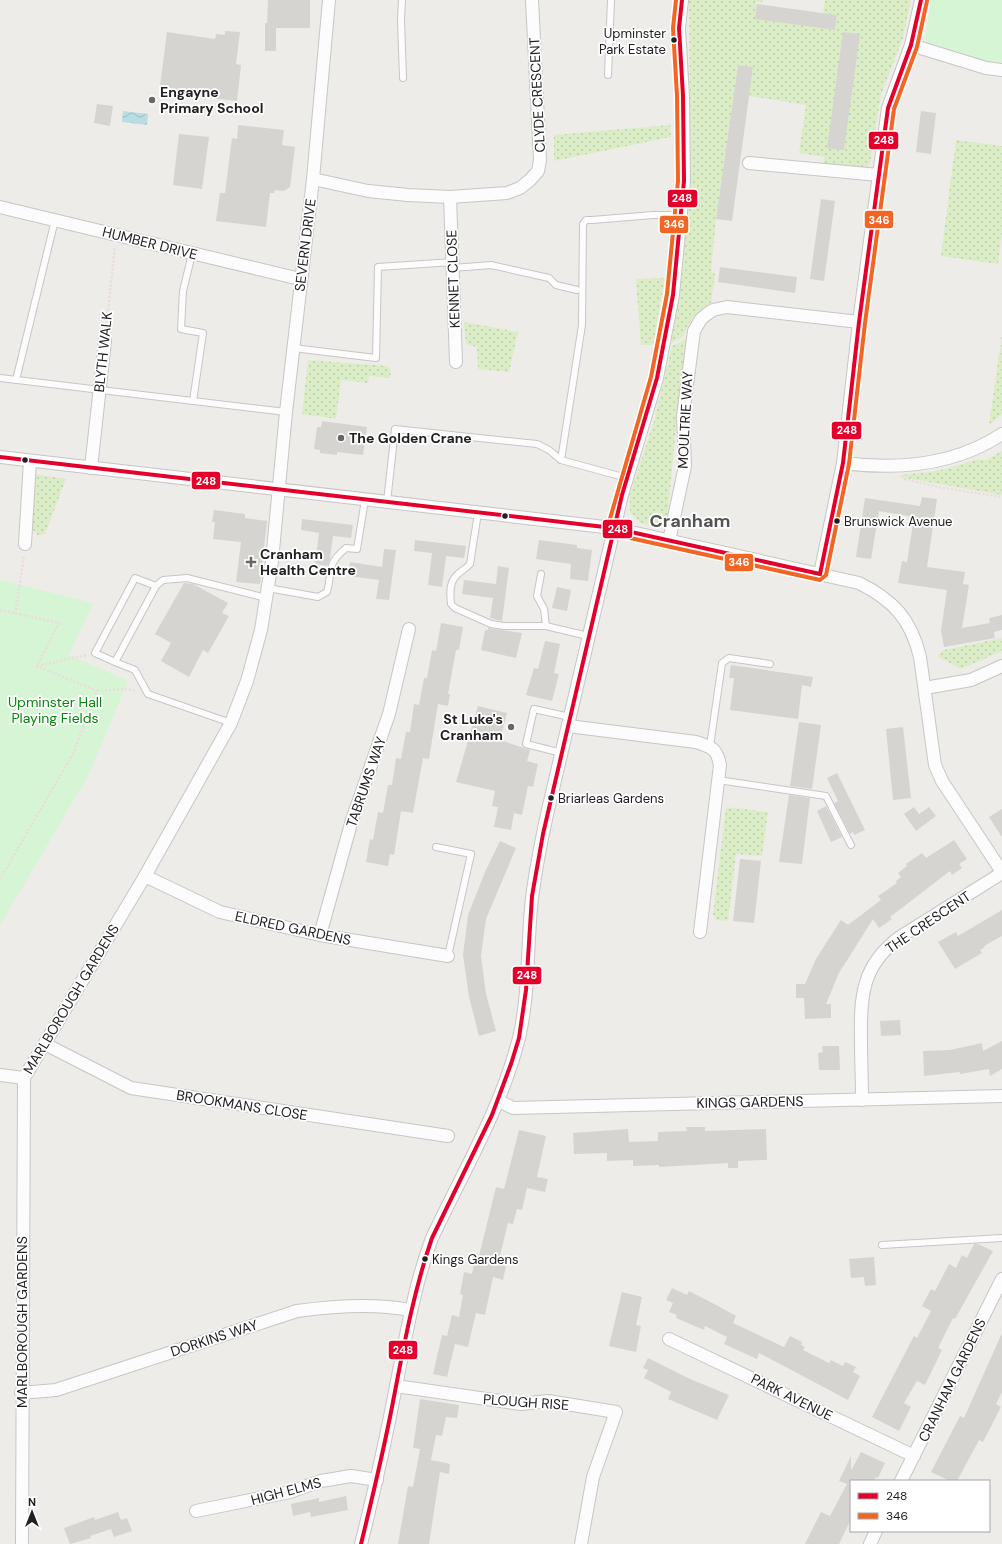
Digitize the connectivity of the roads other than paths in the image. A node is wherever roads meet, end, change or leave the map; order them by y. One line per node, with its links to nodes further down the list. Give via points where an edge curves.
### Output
1 (329, 0): 13 (street, SEVERN DRIVE)
2 (402, 0): 10 (lane)
3 (532, 0): 14 (street, CLYDE CRESCENT, via 540,160 538,171 520,188 507,193)
4 (612, 0): 9 (lane)
5 (682, 0): 16 (street, via 679,28 684,181)
6 (921, 0): 7 (street)
7 (911, 45): 8 (street, via 986,68); 12 (street, via 888,108)
8 (1002, 70)
9 (608, 75)
10 (403, 78)
11 (749, 163): 12 (street)
12 (879, 175): 22 (street)
13 (313, 179): 14 (street, CLYDE CRESCENT, via 368,191); 20 (street, SEVERN DRIVE)
14 (450, 196): 19 (street, KENNET CLOSE)
15 (0, 206): 17 (street, HUMBER DRIVE)
16 (680, 216): 33 (lane, via 653,215 586,220 583,224 582,325); 37 (street, via 673,295 657,378)
17 (56, 220): 18 (street, HUMBER DRIVE); 27 (lane)
18 (192, 254): 20 (street, HUMBER DRIVE); 29 (lane, via 183,291 182,328 203,333)
19 (453, 265): 21 (lane, via 491,265 548,278 556,286); 24 (lane, via 378,267 376,358); 25 (street, KENNET CLOSE)
20 (300, 280): 24 (street, SEVERN DRIVE)
21 (577, 290)
22 (859, 322): 35 (street); 43 (street, MOULTRIE WAY, via 727,307 713,310 701,319 690,344 683,416 684,466)
23 (104, 341): 28 (street, BLYTH WALK)
24 (294, 348): 30 (street, SEVERN DRIVE)
25 (456, 362)
26 (0, 378): 27 (lane)
27 (16, 380): 28 (lane)
28 (100, 390): 29 (lane); 36 (street, BLYTH WALK)
29 (193, 401): 30 (lane)
30 (286, 412): 38 (street, SEVERN DRIVE)
31 (1002, 434): 35 (street, via 986,445 930,463 902,466)
32 (0, 457): 34 (street)
33 (561, 460): 37 (lane); 40 (lane, via 537,444 395,429)
34 (30, 461): 36 (street); 44 (street)
35 (843, 463): 46 (street)
36 (91, 468): 38 (street)
37 (627, 478): 42 (street)
38 (278, 490): 39 (street); 48 (street, MARLBOROUGH GARDENS)
39 (365, 500): 40 (street); 48 (lane, via 357,549 346,548 335,557 327,592 318,597)
40 (387, 502): 41 (street)
41 (478, 513): 42 (street); 49 (lane, via 470,564 456,575 452,582 451,604 491,624 510,627)
42 (613, 528): 43 (street); 51 (street)
43 (669, 540): 46 (street)
44 (26, 544)
45 (541, 574): 49 (lane, via 537,596 544,609)
46 (820, 574): 55 (street, via 859,583 875,591 901,613 916,641)
47 (156, 586): 48 (lane, via 163,580 187,578 208,585); 52 (lane); 52 (lane, via 135,578 95,653)
48 (267, 593): 57 (street, MARLBOROUGH GARDENS, via 261,630 247,681)
49 (546, 626): 51 (lane)
50 (409, 629): 66 (street, TABRUMS WAY, via 389,714 352,820)
51 (588, 636): 56 (street)
52 (115, 662): 57 (lane, via 135,670 148,694)
53 (770, 664): 58 (lane, via 725,659 721,667)
54 (1002, 666): 55 (street, via 971,680)
55 (925, 688): 63 (street, via 935,765 942,781)
56 (569, 721): 58 (street); 59 (street); 59 (lane, via 534,709 526,744)
57 (230, 723): 64 (street, MARLBOROUGH GARDENS)
58 (710, 746): 60 (street, via 718,754)
59 (562, 752): 73 (street, via 538,856 531,908 525,1001 519,1036)
60 (718, 780): 61 (lane, via 826,796); 65 (street)
61 (851, 846)
62 (436, 847): 67 (lane, via 471,854)
63 (1002, 873): 72 (street, THE CRESCENT, via 900,937 876,959 865,984 860,1008)
64 (145, 876): 66 (street, ELDRED GARDENS, via 220,912); 68 (street, MARLBOROUGH GARDENS)
65 (700, 932)
66 (320, 935): 67 (street, ELDRED GARDENS)
67 (448, 956)
68 (45, 1044): 70 (street, MARLBOROUGH GARDENS); 74 (street, BROOKMANS CLOSE, via 131,1088)
69 (0, 1075): 70 (street)
70 (24, 1078): 81 (street, MARLBOROUGH GARDENS)
71 (1002, 1096): 72 (street, KINGS GARDENS)
72 (862, 1100): 73 (street, KINGS GARDENS, via 513,1108)
73 (499, 1101): 78 (street, via 432,1238)
74 (448, 1136)
75 (1002, 1238): 76 (lane)
76 (882, 1245)
77 (1002, 1278): 82 (street, CRANHAM GARDENS)
78 (410, 1310): 80 (street); 81 (street, DORKINS WAY, via 392,1307 319,1308 298,1311 56,1390)
79 (669, 1339): 82 (street, PARK AVENUE)
80 (396, 1386): 83 (street); 89 (street, PLOUGH RISE, via 521,1404 548,1401 616,1412 593,1478)
81 (21, 1393): 87 (street, MARLBOROUGH GARDENS)
82 (914, 1456): 84 (street, CRANHAM GARDENS)
83 (376, 1480): 85 (street, HIGH ELMS, via 351,1476 321,1481 290,1492); 88 (street)
84 (902, 1480)
85 (196, 1511)
86 (876, 1532): 90 (street)
87 (22, 1544)
88 (360, 1544)
89 (581, 1544)
90 (870, 1544)

